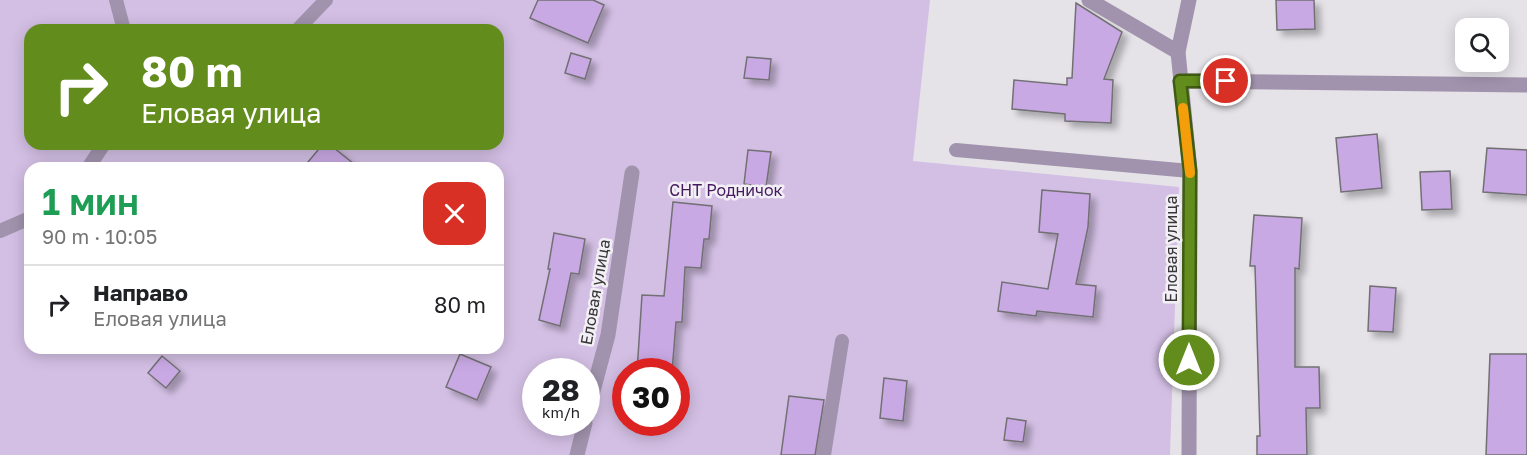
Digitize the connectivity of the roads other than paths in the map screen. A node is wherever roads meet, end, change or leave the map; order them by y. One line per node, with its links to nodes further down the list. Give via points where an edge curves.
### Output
1 (116, 0): 5 (lane)
2 (326, 0): 6 (lane)
3 (1089, 0): 7 (street)
4 (1189, 0): 7 (street, Еловая улица)
5 (122, 24)
6 (303, 24)
7 (1178, 52): 8 (street, Еловая улица)
8 (1180, 81): 9 (street); 11 (street, Еловая улица)
9 (1527, 85)
10 (956, 150): 11 (lane)
11 (1190, 171): 20 (street, Еловая улица)
12 (632, 173): 16 (street, Еловая улица)
13 (24, 221): 14 (lane)
14 (0, 231)
15 (842, 341): 19 (lane)
16 (600, 365)
17 (581, 436): 18 (street)
18 (576, 455)
19 (824, 455)
20 (1188, 455)

